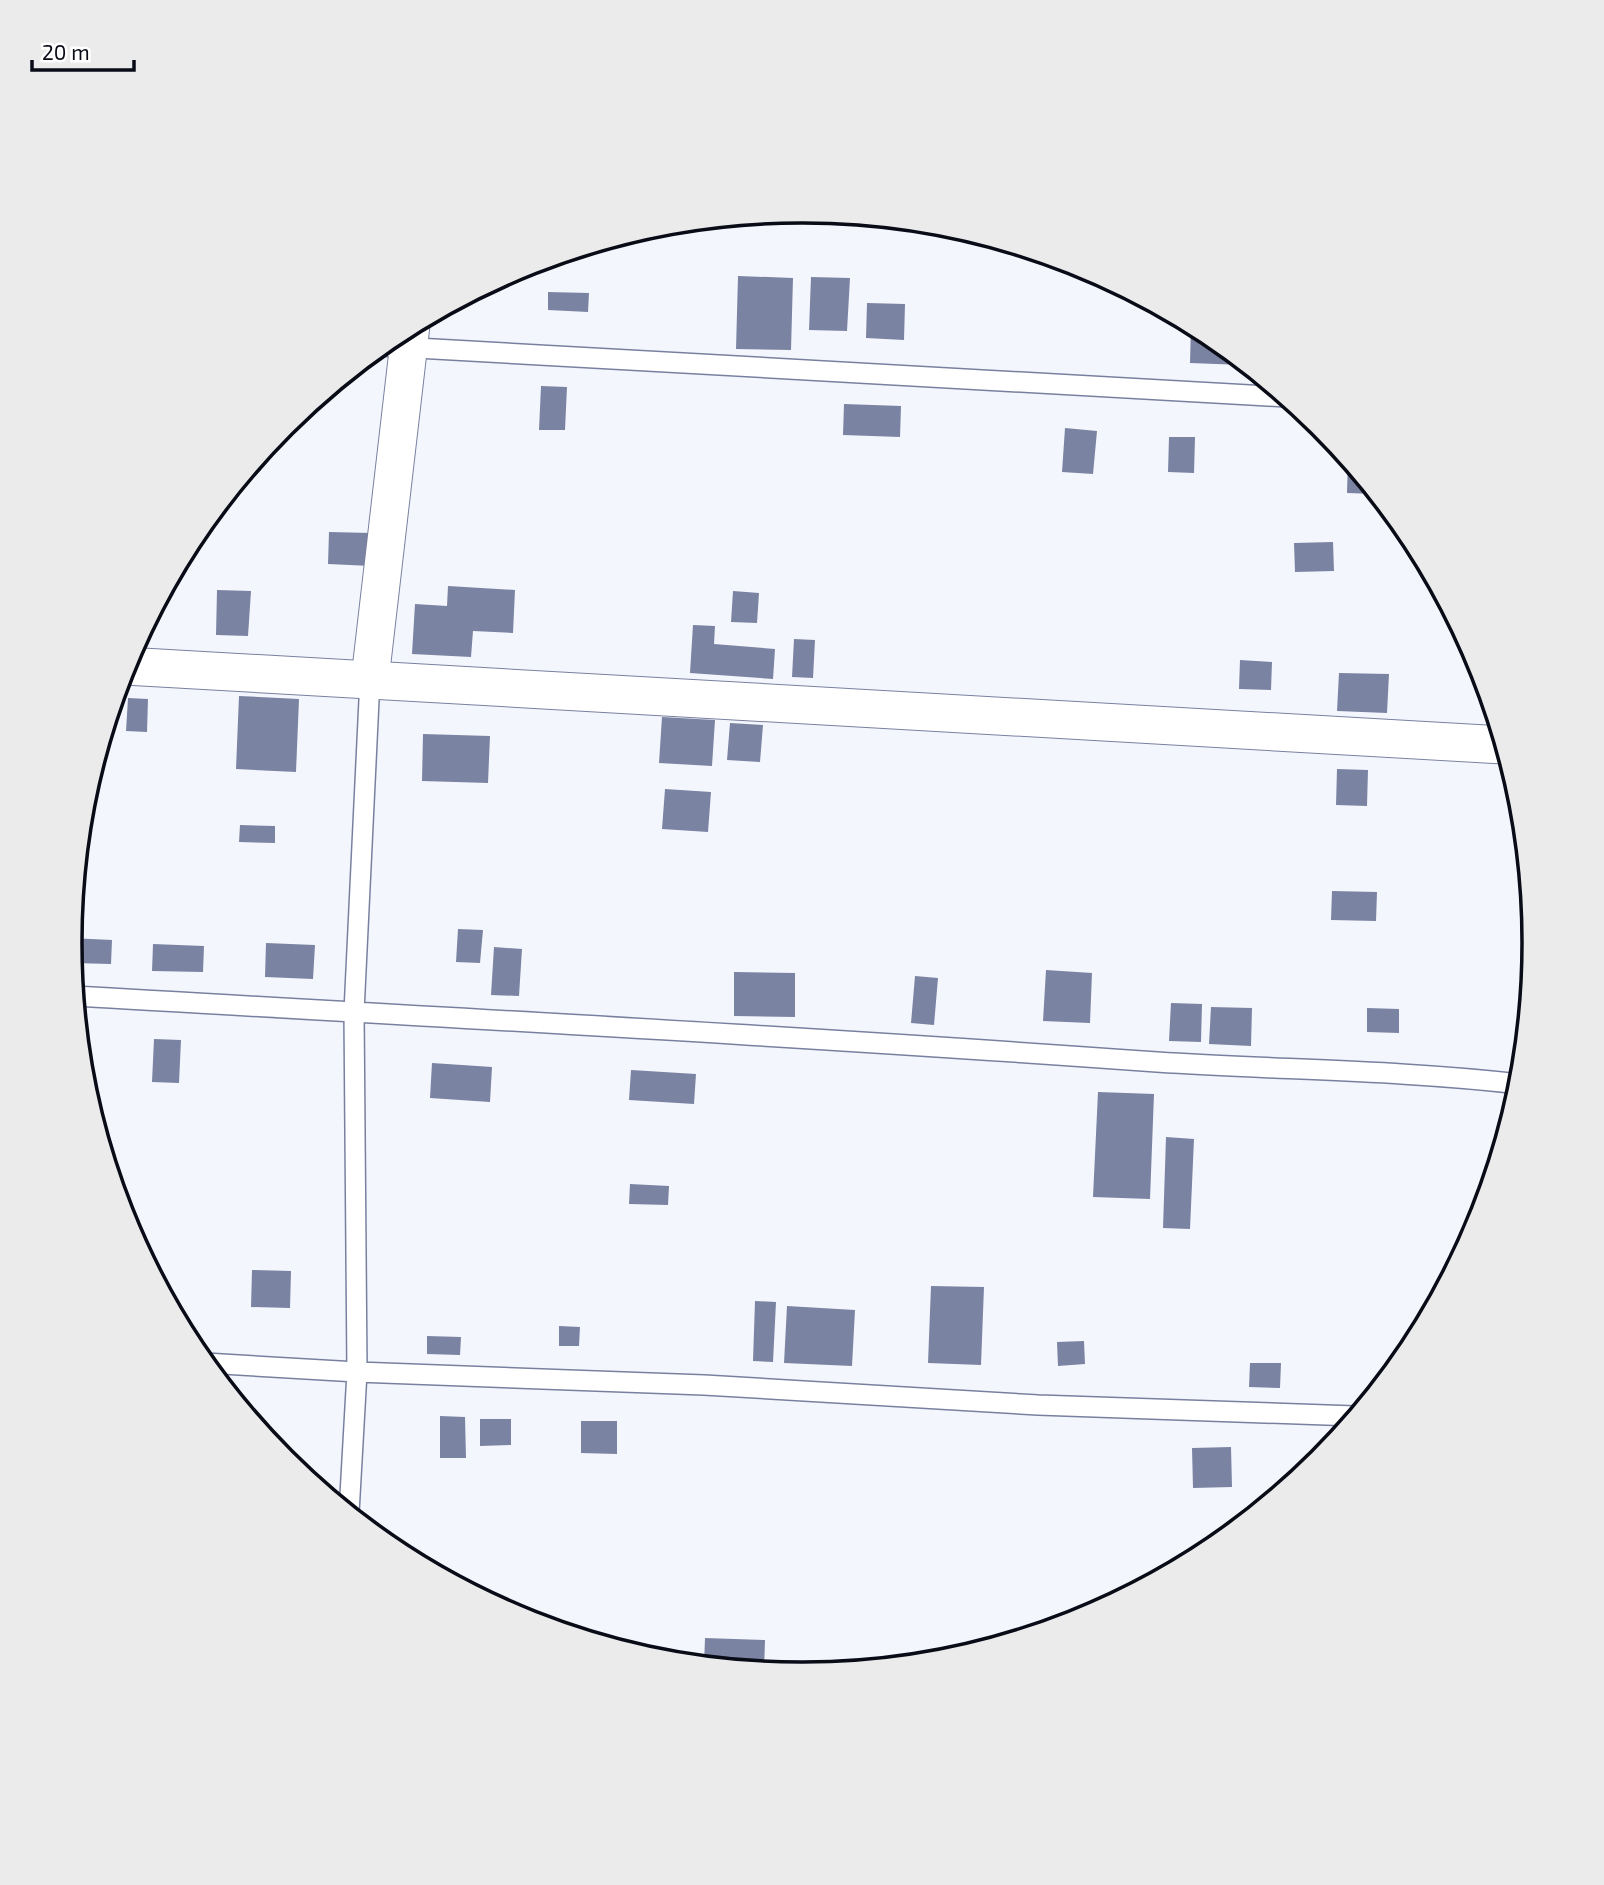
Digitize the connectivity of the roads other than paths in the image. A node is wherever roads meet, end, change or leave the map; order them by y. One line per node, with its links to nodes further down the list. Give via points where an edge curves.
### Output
1 (409, 340): 3 (lane)
2 (400, 345): 5 (street)
3 (1271, 396)
4 (137, 667): 5 (street)
5 (370, 679): 6 (street); 8 (lane)
6 (1494, 744)
7 (85, 997): 8 (lane)
8 (354, 1012): 9 (lane); 11 (lane)
9 (1508, 1083)
10 (219, 1364): 11 (lane)
11 (357, 1372): 12 (lane); 13 (lane)
12 (1344, 1416)
13 (350, 1502)

